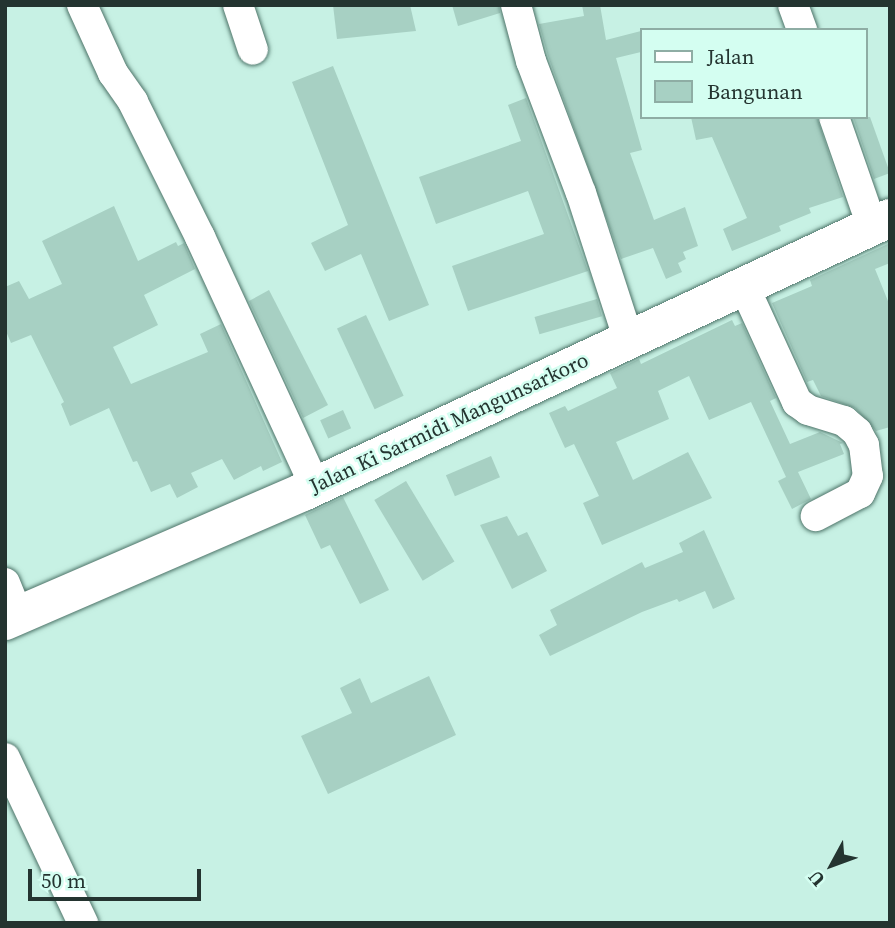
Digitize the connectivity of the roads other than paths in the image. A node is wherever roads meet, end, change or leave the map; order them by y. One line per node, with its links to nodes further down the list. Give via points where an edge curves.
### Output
1 (82, 5): 11 (street, via 200,237)
2 (237, 5): 6 (street)
3 (516, 5): 10 (street, via 531,61 581,193)
4 (793, 5): 5 (street)
5 (801, 28)
6 (253, 50)
7 (835, 119): 8 (street)
8 (881, 222): 9 (main road, Jalan Ki Sarmidi Mangunsarkoro)
9 (743, 284): 10 (main road, Jalan Ki Sarmidi Mangunsarkoro); 12 (street, via 797,402 844,421 864,445 868,476 860,493)
10 (628, 338): 11 (main road, Jalan Ki Sarmidi Mangunsarkoro)
11 (315, 486): 13 (main road, Jalan Ki Sarmidi Mangunsarkoro)
12 (816, 516)
13 (10, 606)
14 (5, 758): 15 (street)
15 (83, 923)

